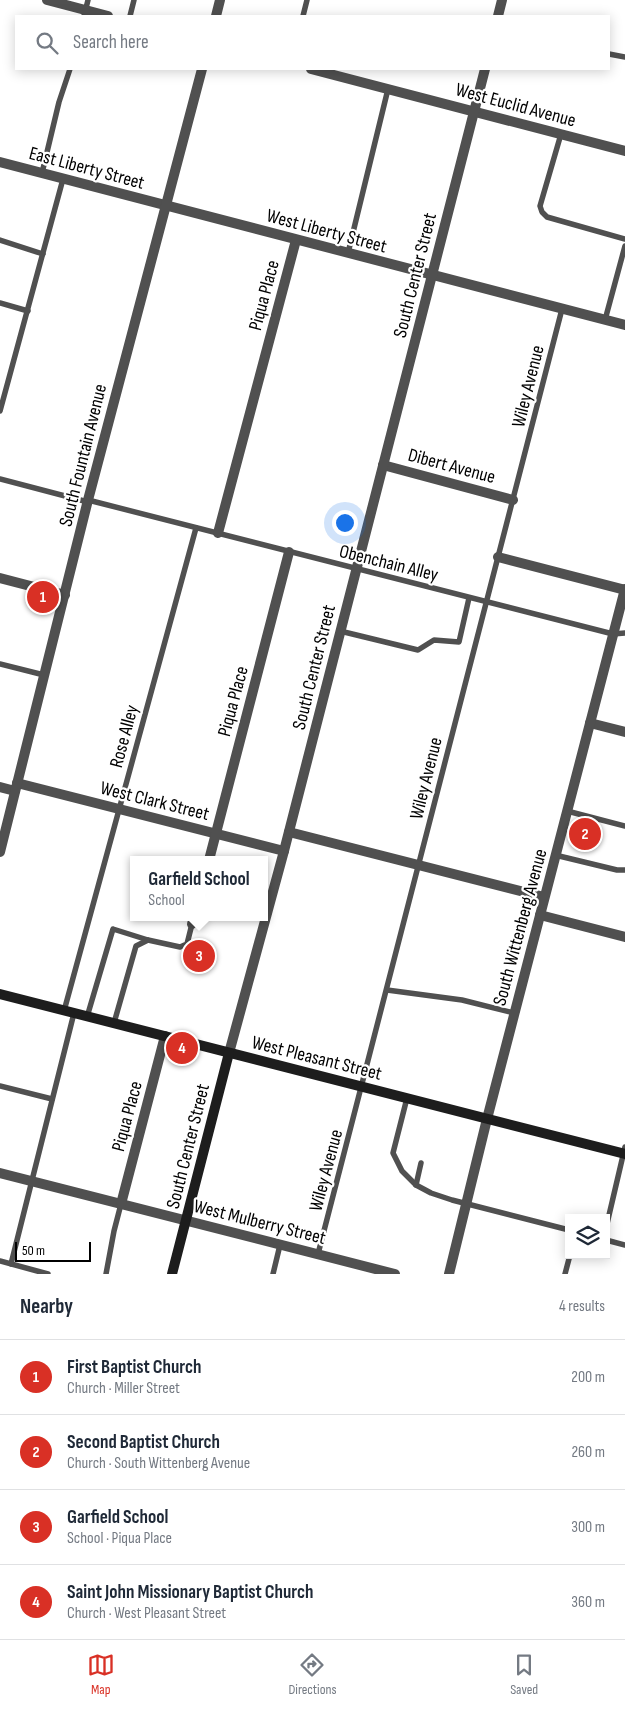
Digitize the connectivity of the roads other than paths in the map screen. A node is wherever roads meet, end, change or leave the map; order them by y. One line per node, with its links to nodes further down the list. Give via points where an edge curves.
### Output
1 (47, 0): 6 (street)
2 (134, 0): 8 (lane)
3 (220, 0): 9 (street)
4 (307, 0): 10 (lane)
5 (502, 0): 11 (street)
6 (86, 9): 7 (street)
7 (105, 15)
8 (130, 15)
9 (216, 15)
10 (303, 15)
11 (498, 15)
12 (610, 54): 13 (lane)
13 (625, 57)
14 (70, 70): 23 (lane)
15 (202, 70): 25 (street, South Fountain Avenue)
16 (315, 70): 18 (street, West Euclid Avenue)
17 (485, 70): 19 (street, South Center Street)
18 (388, 89): 19 (street, West Euclid Avenue); 30 (lane)
19 (474, 111): 20 (street, West Euclid Avenue); 32 (street, South Center Street)
20 (561, 134): 21 (street, West Euclid Avenue); 26 (lane, via 540,206 542,212 548,217)
21 (625, 151)
22 (0, 162): 23 (street, East Liberty Street)
23 (42, 174): 24 (street, East Liberty Street)
24 (63, 179): 25 (street, East Liberty Street); 31 (lane)
25 (165, 206): 28 (street, West Liberty Street); 42 (street, South Fountain Avenue)
26 (625, 239)
27 (0, 240): 31 (lane)
28 (296, 240): 30 (street, West Liberty Street); 44 (street, Piqua Place)
29 (625, 246): 36 (lane)
30 (348, 253): 32 (street, West Liberty Street)
31 (43, 254): 35 (lane)
32 (432, 275): 34 (street, West Liberty Street); 39 (street, South Center Street)
33 (0, 303): 35 (lane)
34 (562, 308): 36 (street, West Liberty Street); 41 (lane, Wiley Avenue)
35 (28, 311): 38 (lane)
36 (605, 320): 37 (street, West Liberty Street)
37 (625, 325)
38 (0, 411)
39 (383, 465): 41 (street, Dibert Avenue); 47 (street, South Center Street)
40 (0, 478): 42 (lane, Obenchain Alley)
41 (513, 500): 46 (lane, Wiley Avenue)
42 (88, 501): 43 (lane, Obenchain Alley); 50 (street, South Fountain Avenue)
43 (196, 528): 44 (lane, Obenchain Alley); 62 (lane, Rose Alley)
44 (218, 534): 45 (lane, Obenchain Alley)
45 (289, 552): 47 (lane, Obenchain Alley); 66 (street, Piqua Place)
46 (498, 557): 49 (street); 52 (lane, Wiley Avenue)
47 (356, 569): 51 (lane, Obenchain Alley); 53 (street, South Center Street)
48 (0, 578): 50 (street)
49 (625, 589): 55 (street, South Wittenberg Avenue)
50 (65, 595): 57 (street, South Fountain Avenue)
51 (469, 598): 52 (lane, Obenchain Alley); 53 (lane, via 459,642 434,640 418,650)
52 (486, 602): 55 (lane, Obenchain Alley); 71 (lane, Wiley Avenue)
53 (340, 631): 65 (street, South Center Street)
54 (625, 633): 55 (lane, Obenchain Alley)
55 (613, 634): 58 (street, South Wittenberg Avenue)
56 (0, 664): 57 (lane)
57 (44, 675): 61 (street, South Fountain Avenue)
58 (590, 723): 59 (street); 63 (street, South Wittenberg Avenue)
59 (625, 732)
60 (0, 787): 61 (street, West Clark Street)
61 (16, 787): 62 (street, West Clark Street); 68 (street, South Fountain Avenue)
62 (118, 809): 66 (street, West Clark Street); 82 (lane, Rose Alley)
63 (567, 811): 64 (lane); 70 (street, South Wittenberg Avenue)
64 (625, 826)
65 (289, 832): 67 (street, South Center Street); 71 (street)
66 (216, 834): 67 (street, West Clark Street); 69 (street, Piqua Place)
67 (284, 851): 74 (street, South Center Street)
68 (0, 852)
69 (210, 856)
70 (555, 856): 72 (lane); 73 (street, South Wittenberg Avenue)
71 (419, 865): 73 (street); 80 (lane, Wiley Avenue)
72 (625, 870)
73 (544, 897): 75 (street, South Wittenberg Avenue)
74 (268, 910)
75 (540, 915): 78 (street); 83 (street, South Wittenberg Avenue)
76 (193, 921): 79 (lane, via 187,944 180,947)
77 (265, 921): 87 (street, South Center Street)
78 (625, 937)
79 (148, 940): 84 (lane, via 113,929); 85 (lane, via 136,946)
80 (387, 990): 83 (lane, via 462,1000); 89 (lane, Wiley Avenue)
81 (0, 994): 82 (street, West Pleasant Street)
82 (69, 1012): 84 (street, West Pleasant Street); 91 (lane, Rose Alley)
83 (514, 1013): 92 (street, South Wittenberg Avenue)
84 (87, 1016): 85 (street, West Pleasant Street)
85 (114, 1024): 86 (street, West Pleasant Street)
86 (165, 1036): 87 (street, West Pleasant Street); 99 (street, Piqua Place)
87 (229, 1053): 89 (street, West Pleasant Street); 101 (street, South Center Street)
88 (0, 1086): 91 (lane)
89 (362, 1087): 90 (street, West Pleasant Street); 106 (lane, Wiley Avenue)
90 (407, 1098): 92 (street, West Pleasant Street); 97 (lane, via 393,1153 402,1171)
91 (52, 1100): 96 (lane, Rose Alley)
92 (487, 1119): 93 (street, West Pleasant Street); 98 (street, South Wittenberg Avenue)
93 (624, 1152): 100 (lane)
94 (422, 1163): 97 (lane)
95 (0, 1173): 96 (street, West Mulberry Street)
96 (31, 1181): 99 (street, West Mulberry Street); 109 (lane, Rose Alley)
97 (416, 1185): 98 (lane)
98 (466, 1203): 102 (lane); 115 (street, South Wittenberg Avenue)
99 (121, 1204): 101 (street, West Mulberry Street); 111 (lane)
100 (609, 1214)
101 (186, 1220): 105 (street, West Mulberry Street); 112 (street, South Center Street)
102 (565, 1229)
103 (610, 1241): 104 (lane)
104 (625, 1244)
105 (280, 1245): 106 (street, West Mulberry Street); 113 (lane)
106 (318, 1254): 114 (street, West Mulberry Street)
107 (569, 1259): 116 (lane)
108 (0, 1261): 109 (lane)
109 (11, 1264): 110 (lane)
110 (48, 1274)
111 (106, 1274)
112 (172, 1274)
113 (273, 1274)
114 (395, 1274)
115 (449, 1274)
116 (565, 1274)

